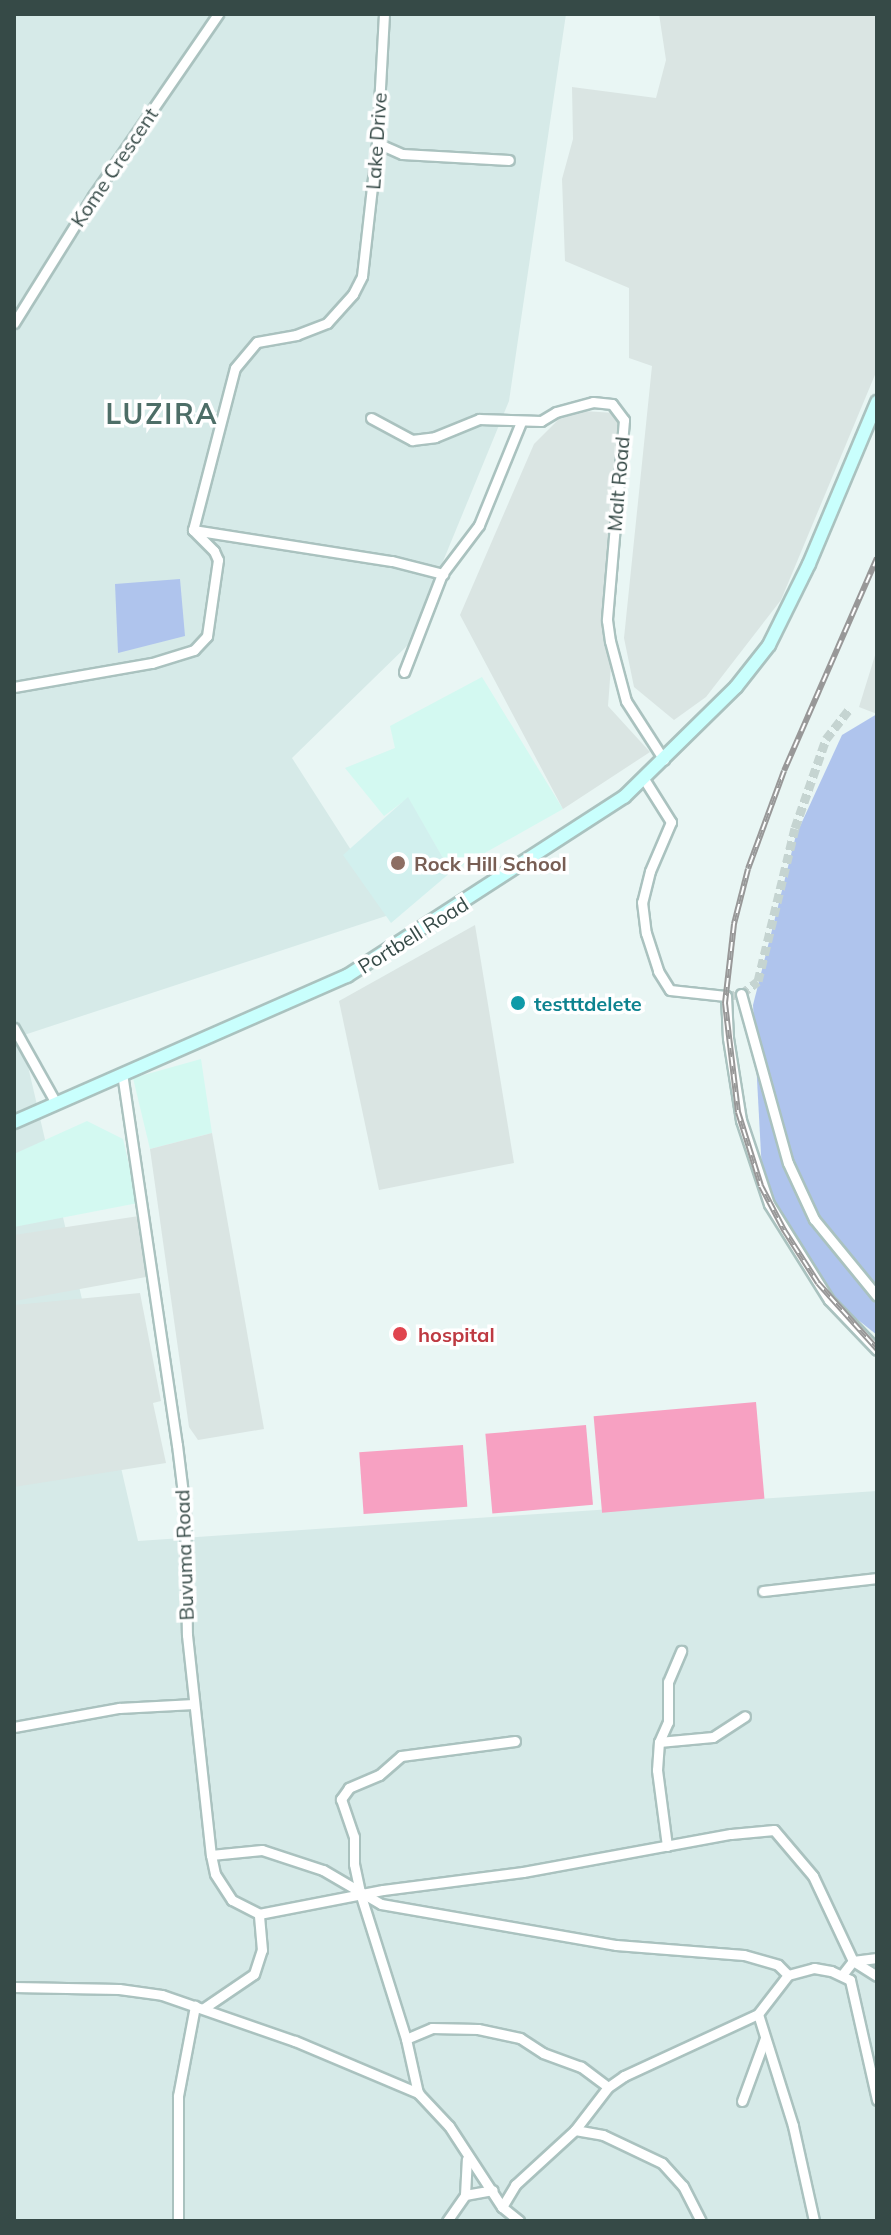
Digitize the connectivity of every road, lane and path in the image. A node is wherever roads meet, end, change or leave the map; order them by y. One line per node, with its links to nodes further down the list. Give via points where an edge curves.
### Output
1 (218, 14): 5 (street, Kome Crescent, via 93,196)
2 (384, 14): 3 (street, Lake Drive)
3 (377, 143): 4 (street, via 402,154); 9 (street, Lake Drive, via 364,267 353,294 327,323 257,342 235,368)
4 (509, 160)
5 (14, 323)
6 (877, 402): 13 (main road, Portbell Road, via 775,635 736,687)
7 (371, 418): 8 (street, Malt Road, via 412,440 435,437 479,419)
8 (521, 422): 10 (street, via 479,525); 13 (street, Malt Road, via 541,421 593,402 612,404 623,419 608,629 626,701)
9 (193, 530): 10 (street); 12 (street, via 218,560 211,626 199,647 108,674)
10 (443, 574): 11 (street)
11 (404, 672)
12 (14, 687)
13 (664, 760): 14 (main road, Portbell Road)
14 (644, 779): 17 (main road, Portbell Road, via 582,827 347,976); 22 (street, via 671,822 642,902 658,971 670,990 726,996 741,1120 769,1204 829,1300)
15 (741, 994): 20 (street, via 788,1163 814,1219)
16 (16, 1034): 18 (street)
17 (122, 1073): 18 (main road, Portbell Road); 27 (street, Buvuma Road, via 185,1510)
18 (56, 1103): 19 (main road, Portbell Road)
19 (14, 1122)
20 (877, 1296)
21 (877, 1334): 22 (street)
22 (869, 1342): 23 (street)
23 (877, 1350)
24 (877, 1578): 25 (street)
25 (763, 1591)
26 (681, 1651): 31 (street, via 668,1682 668,1722)
27 (194, 1704): 29 (street, via 119,1708); 33 (street, Buvuma Road)
28 (745, 1716): 31 (street, via 713,1737)
29 (14, 1727)
30 (515, 1741): 34 (street, via 401,1756 379,1775 349,1788 341,1799 354,1837)
31 (659, 1742): 32 (street, via 657,1770)
32 (667, 1846): 34 (street); 37 (street, via 774,1830 813,1876)
33 (211, 1855): 34 (street, via 262,1850 323,1870); 35 (street, Buvuma Road, via 215,1874 232,1900)
34 (361, 1896): 35 (street); 38 (street, via 381,1904 616,1945 744,1955 778,1965); 45 (street)
35 (259, 1914): 42 (street, via 262,1950 254,1974)
36 (877, 1958): 37 (street)
37 (853, 1961): 39 (street); 40 (street)
38 (788, 1975): 39 (street, via 814,1968); 43 (street)
39 (842, 1975): 48 (street, via 855,1993)
40 (877, 1976)
41 (14, 1987): 42 (street, via 119,1989)
42 (199, 2007): 47 (street); 55 (street, via 178,2096)
43 (758, 2014): 44 (street); 46 (street)
44 (765, 2038): 49 (street); 59 (street, via 793,2126)
45 (406, 2039): 46 (street, via 432,2028 478,2029 520,2038 581,2067); 47 (street)
46 (608, 2087): 50 (street)
47 (418, 2093): 51 (street, via 449,2126)
48 (877, 2100)
49 (742, 2101)
50 (575, 2130): 54 (street, via 515,2185); 58 (street, via 603,2135 662,2163 683,2186)
51 (467, 2159): 52 (street); 53 (street)
52 (493, 2190): 53 (street); 54 (street)
53 (465, 2195): 56 (street)
54 (502, 2207): 57 (street)
55 (178, 2221)
56 (447, 2221)
57 (519, 2221)
58 (701, 2221)
59 (814, 2221)

